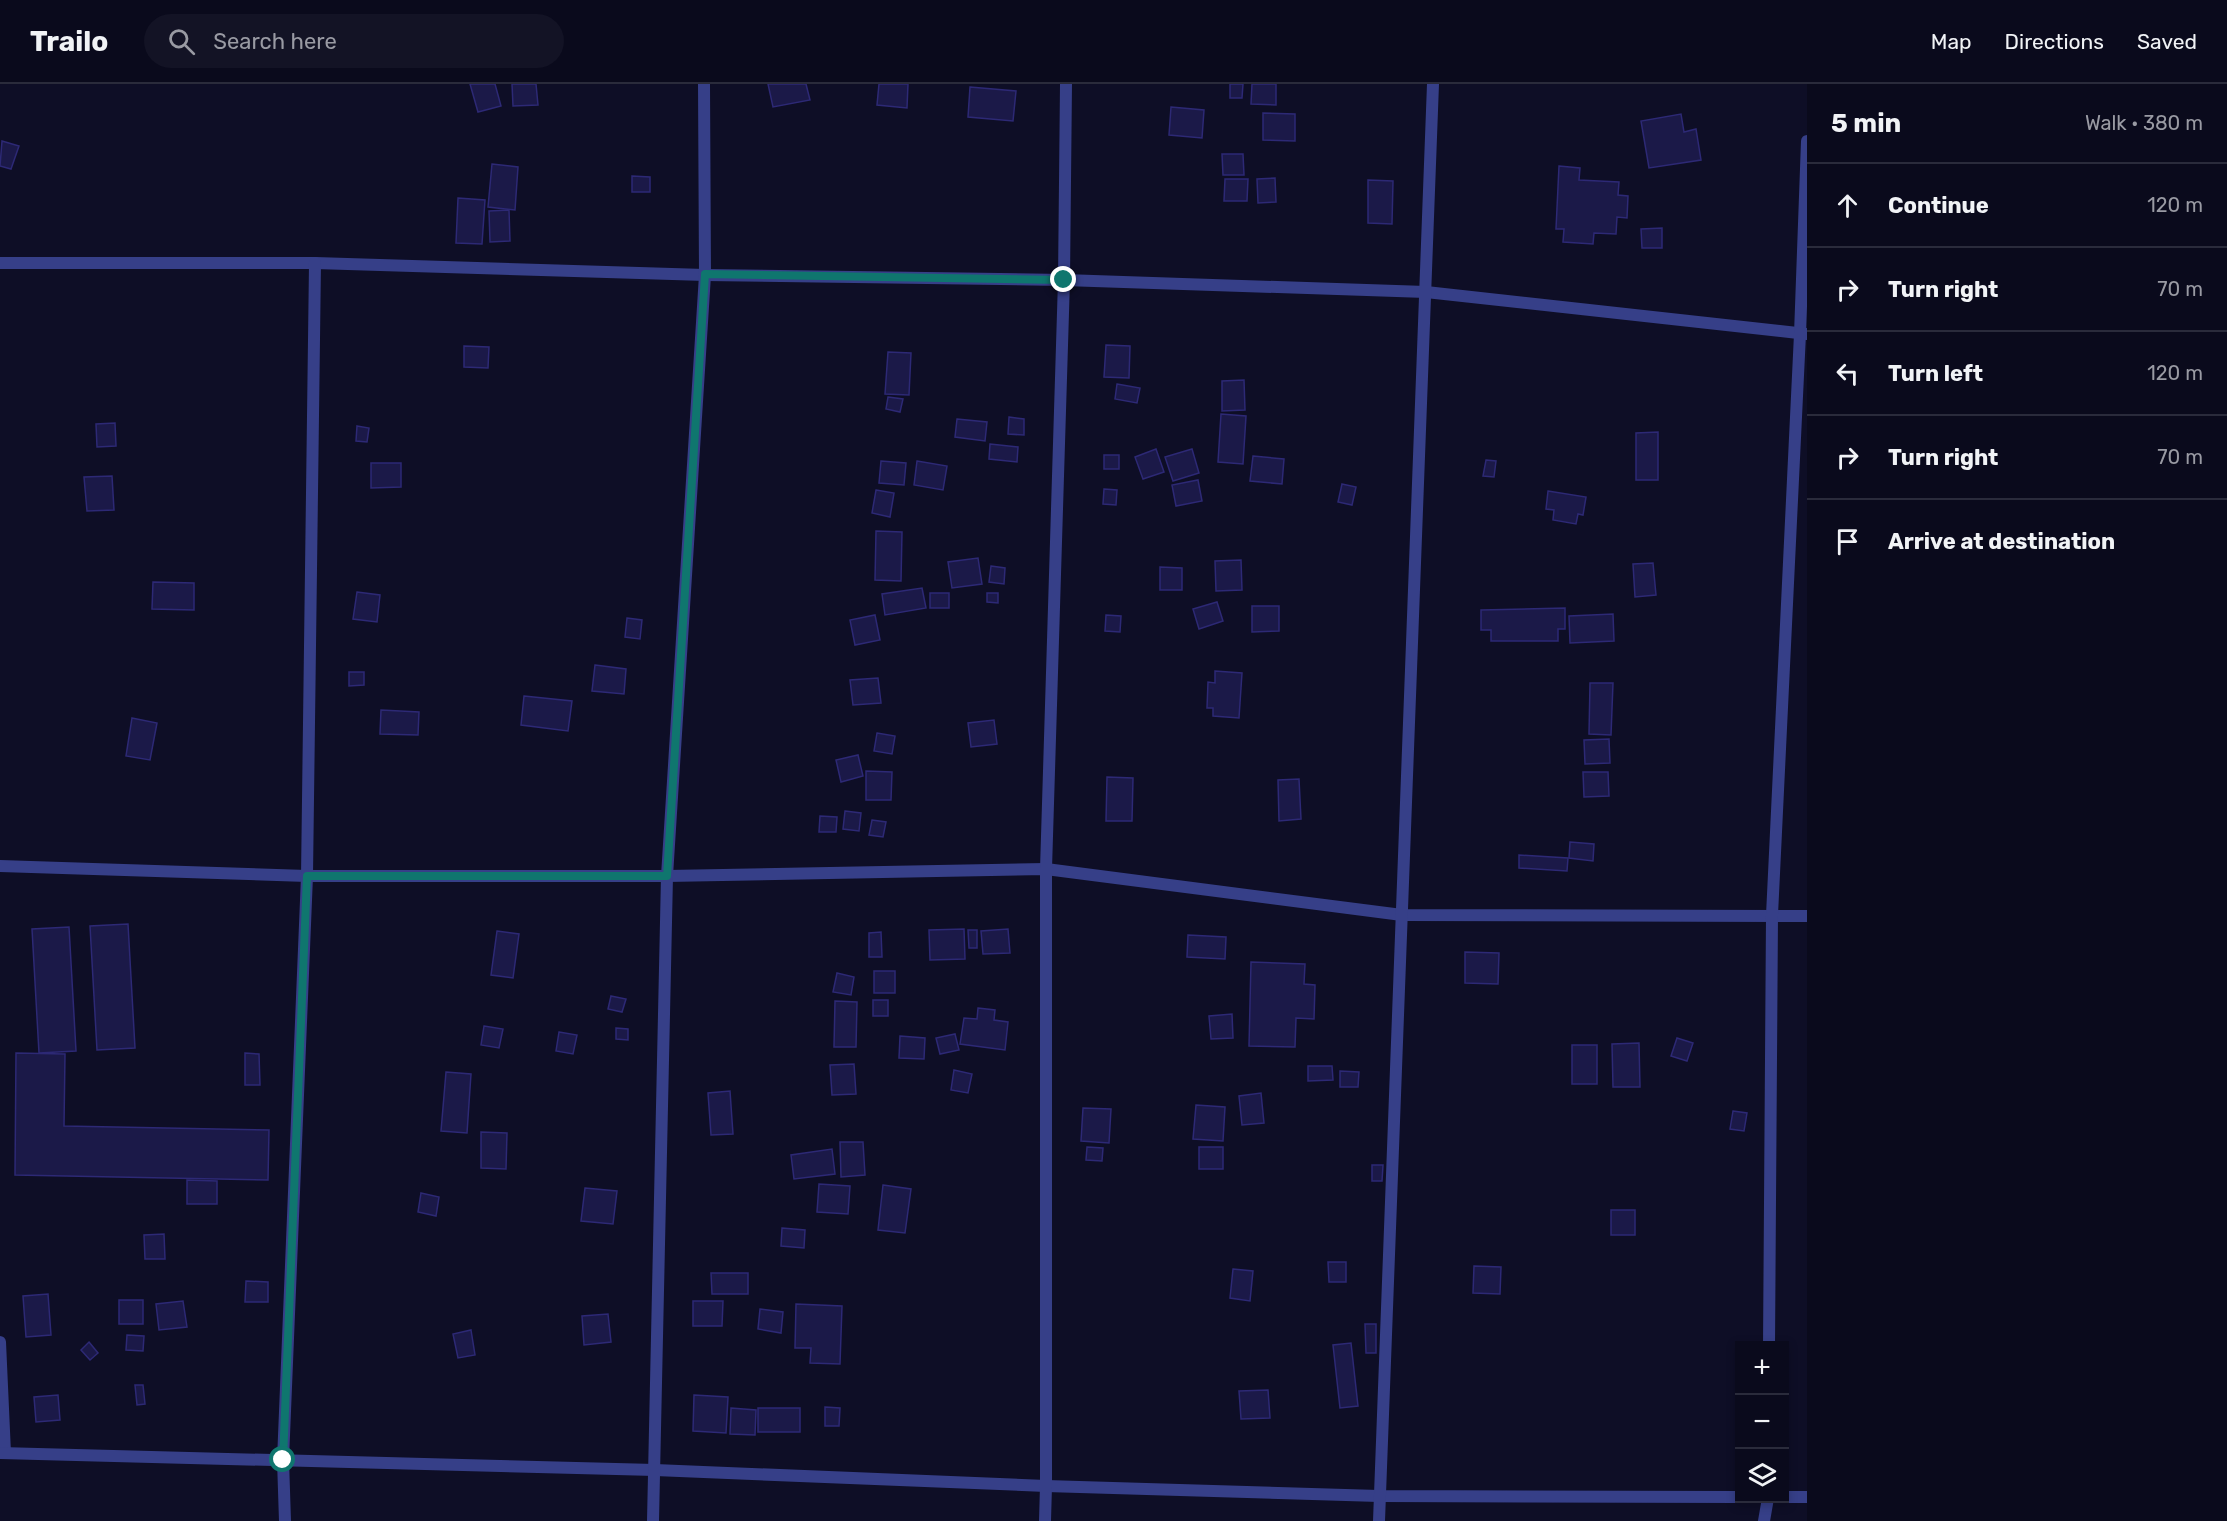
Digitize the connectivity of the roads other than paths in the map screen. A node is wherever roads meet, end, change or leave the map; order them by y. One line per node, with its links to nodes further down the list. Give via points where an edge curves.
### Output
1 (704, 84): 7 (street)
2 (1066, 84): 8 (street)
3 (1433, 84): 9 (street)
4 (1807, 141): 10 (street)
5 (0, 263): 6 (street)
6 (315, 263): 7 (street); 13 (street)
7 (705, 274): 8 (street); 14 (street)
8 (1064, 280): 9 (street); 12 (street)
9 (1426, 292): 10 (street); 15 (street)
10 (1804, 334): 16 (street)
11 (0, 866): 13 (street)
12 (1046, 869): 14 (street); 15 (street); 23 (street)
13 (307, 876): 14 (street); 21 (street)
14 (667, 876): 22 (street)
15 (1402, 915): 16 (street); 24 (street)
16 (1772, 915): 17 (street); 18 (street)
17 (1807, 916)
18 (1769, 1341)
19 (0, 1342): 20 (street)
20 (3, 1453): 21 (street)
21 (283, 1460): 22 (street); 29 (street)
22 (655, 1470): 23 (street); 30 (street)
23 (1046, 1486): 24 (street); 31 (street)
24 (1379, 1496): 25 (street); 32 (street)
25 (1735, 1497)
26 (1789, 1497): 27 (street)
27 (1807, 1497)
28 (1767, 1503): 33 (street)
29 (285, 1521)
30 (653, 1521)
31 (1045, 1521)
32 (1379, 1521)
33 (1764, 1521)

